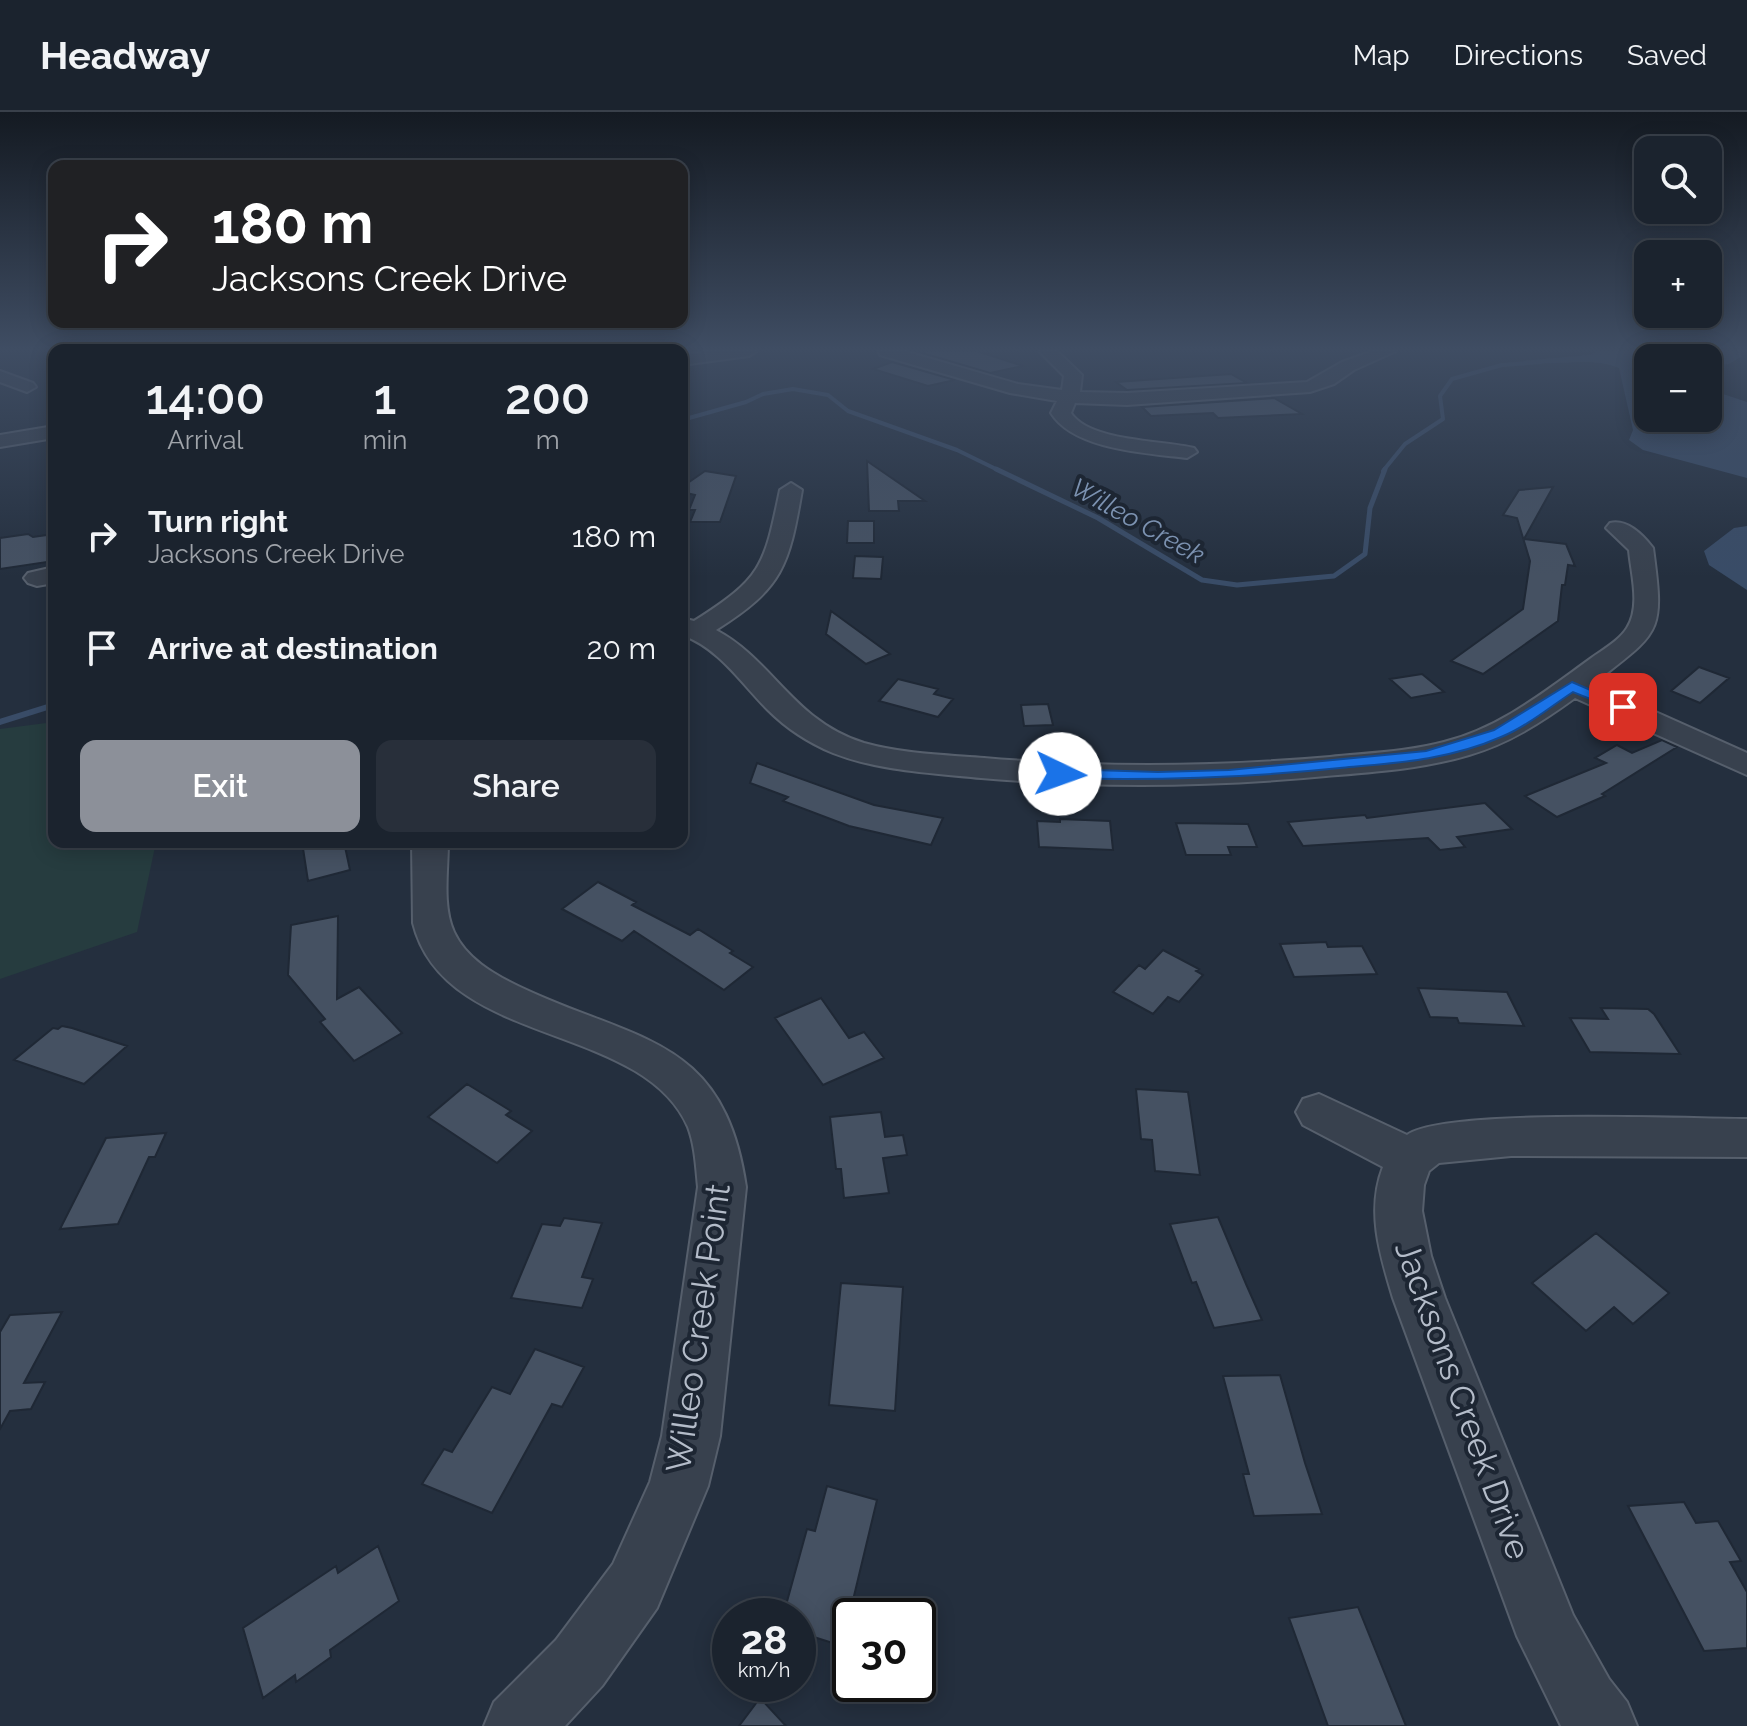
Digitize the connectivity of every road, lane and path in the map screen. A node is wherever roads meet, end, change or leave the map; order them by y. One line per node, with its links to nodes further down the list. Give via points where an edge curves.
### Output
1 (1070, 426): 4 (street)
2 (48, 433): 3 (street)
3 (0, 441)
4 (1187, 452)
5 (791, 490): 7 (street, via 777,560 767,578 738,606)
6 (1618, 528): 8 (street, via 1641,548 1645,618 1631,640)
7 (690, 628): 8 (street, via 721,643 790,713 848,748 907,760 1038,773 1215,775 1426,755 1499,733)
8 (1572, 686): 9 (street)
9 (1747, 765)
10 (430, 848): 14 (street, Willeo Creek Point, via 435,932 456,966 495,993 629,1049 670,1074 706,1114 718,1149 722,1187 691,1436 678,1486 635,1586 579,1663)
11 (1319, 1112): 13 (street)
12 (1747, 1138): 13 (street, via 1483,1139 1428,1145)
13 (1410, 1159): 15 (street, Jacksons Creek Drive, via 1398,1211 1419,1298 1549,1636)
14 (518, 1726)
15 (1603, 1726)

